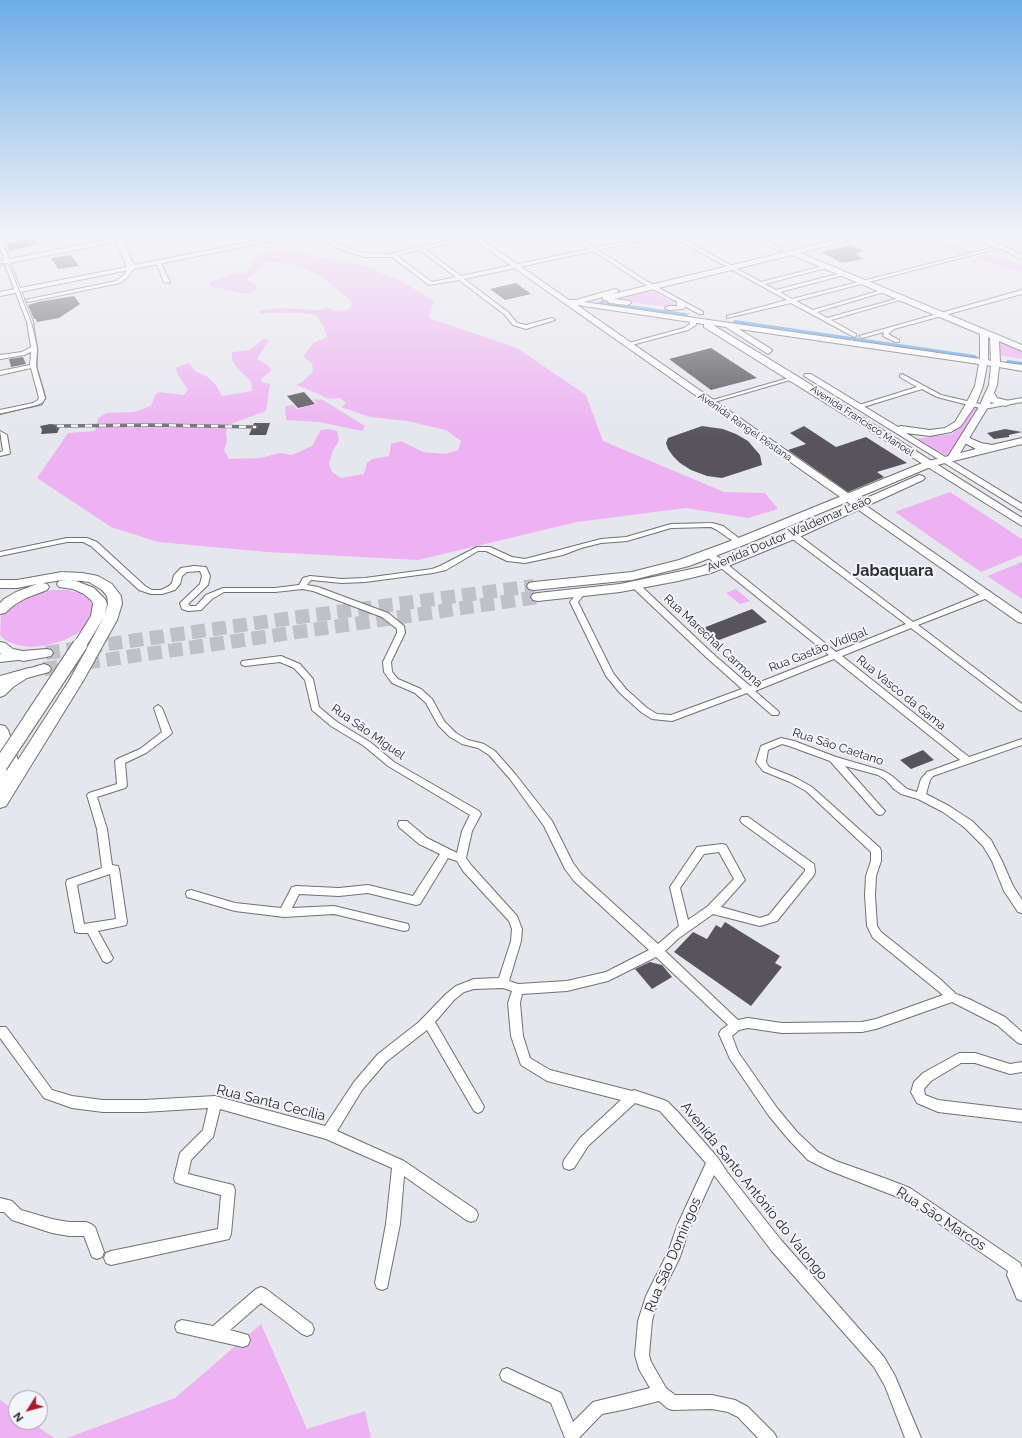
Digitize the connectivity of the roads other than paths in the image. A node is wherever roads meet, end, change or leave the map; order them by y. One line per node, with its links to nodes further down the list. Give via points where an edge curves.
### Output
1 (30, 301): 14 (street)
2 (490, 301): 21 (street, via 520,326 526,327)
3 (579, 301): 15 (main road, Avenida Rangel Pestana)
4 (587, 301): 15 (main road)
5 (587, 301): 15 (main road)
6 (613, 301): 17 (main road)
7 (673, 301): 20 (street)
8 (675, 301): 16 (street)
9 (791, 301): 18 (street); 22 (street)
10 (848, 301): 18 (street)
11 (891, 301): 23 (street)
12 (910, 301): 19 (main road)
13 (989, 301): 19 (street)
14 (26, 302): 31 (street)
15 (583, 302): 20 (main road); 29 (main road, Avenida Rangel Pestana)
16 (680, 304): 17 (main road, via 679,308); 20 (street)
17 (669, 308): 20 (main road)
18 (812, 312): 23 (street)
19 (942, 314): 24 (street); 25 (main road)
20 (697, 316): 22 (main road); 29 (street, via 693,325 686,329); 40 (main road, Avenida Francisco Manoel)
21 (552, 320)
22 (727, 320): 26 (main road); 33 (main road); 47 (main road, Avenida Francisco Manoel)
23 (826, 320): 26 (street)
24 (894, 327): 26 (street); 28 (street, via 885,335)
25 (984, 332): 27 (main road); 33 (main road)
26 (858, 336): 28 (main road)
27 (994, 336): 30 (main road); 34 (main road)
28 (897, 342): 33 (main road)
29 (628, 344): 44 (main road, Avenida Rangel Pestana)
30 (1022, 348)
31 (34, 351): 32 (street); 36 (street)
32 (0, 357)
33 (984, 358): 34 (main road); 46 (main road, via 979,386)
34 (996, 360): 35 (main road); 37 (main road); 42 (main road)
35 (1022, 360)
36 (33, 366): 38 (street); 49 (street, via 41,401)
37 (1022, 368)
38 (0, 373)
39 (902, 376): 41 (street)
40 (794, 378): 44 (street); 50 (main road, Avenida Francisco Manoel)
41 (922, 387): 46 (street, via 943,397); 47 (street)
42 (990, 394): 45 (main road, via 994,400); 48 (main road)
43 (1022, 400): 45 (street)
44 (709, 402): 58 (main road, Avenida Rangel Pestana)
45 (1006, 403): 48 (street)
46 (971, 404): 48 (street); 50 (main road, via 958,424 944,431 924,433)
47 (858, 407): 50 (main road, Avenida Francisco Manoel)
48 (984, 407): 52 (main road)
49 (0, 412)
50 (885, 428): 57 (main road, Avenida Francisco Manoel); 57 (main road, Avenida Francisco Manoel)
51 (0, 433): 56 (street, via 4,435 7,453)
52 (965, 439): 54 (main road); 57 (main road)
53 (1022, 441): 54 (main road)
54 (991, 449): 57 (main road)
55 (1022, 450): 57 (main road)
56 (0, 454)
57 (941, 464): 58 (main road, Avenida Doutor Waldemar Leão); 59 (main road, Avenida Doutor Waldemar Leão); 60 (main road, Avenida Francisco Manoel); 61 (main road, Avenida Francisco Manoel)
58 (845, 497): 59 (main road, Avenida Rangel Pestana); 63 (main road, Avenida Doutor Waldemar Leão)
59 (857, 505): 62 (main road, Avenida Doutor Waldemar Leão); 71 (main road, Avenida Rangel Pestana)
60 (1022, 508)
61 (1022, 522)
62 (793, 534): 66 (main road, Avenida Doutor Waldemar Leão); 74 (street)
63 (740, 542): 65 (main road, Avenida Doutor Waldemar Leão); 69 (street, via 712,525 672,526 627,539 601,541 525,561 510,559 487,549 477,549 433,571 365,580 310,578)
64 (0, 554): 69 (street, via 67,540 91,542 142,588 151,592 162,592 174,587 182,571 192,568 203,569 206,576 204,584 184,602 188,609 198,608 209,597 223,590)
65 (709, 554): 66 (street, Rua Vasco da Gama); 70 (main road, Avenida Doutor Waldemar Leão, via 632,576 536,591)
66 (722, 564): 68 (main road, Avenida Doutor Waldemar Leão, via 686,575); 79 (street, Rua Vasco da Gama)
67 (0, 584): 75 (main road, via 20,584 68,576 88,578 103,584 110,591 115,604 110,620)
68 (635, 585): 70 (main road, Avenida Doutor Waldemar Leão); 84 (street, Rua Marechal Carmona)
69 (302, 587): 110 (street, via 315,588 385,615 401,628 387,662 388,672 394,681 418,691 429,701 441,723 453,735 492,753 548,824 569,866 578,878)
70 (582, 592): 84 (street, Rua Gastão Vidigal, via 574,602 609,674 638,706 655,717 672,718)
71 (987, 595): 73 (main road, Avenida Rangel Pestana); 74 (street, Rua Gastão Vidigal)
72 (0, 610): 75 (main road, via 21,595 42,587 69,584 83,588 94,594 100,609)
73 (1022, 619)
74 (912, 626): 79 (street, Rua Gastão Vidigal); 87 (street)
75 (88, 645): 93 (main road, bridge); 96 (main road, via 76,681)
76 (0, 646): 78 (main road, via 8,652)
77 (46, 653): 78 (main road)
78 (23, 656): 80 (main road)
79 (837, 656): 84 (street, Rua Gastão Vidigal); 92 (street, Rua Vasco da Gama)
80 (0, 658)
81 (245, 663): 101 (street, Rua São Miguel, via 281,659 297,666 309,679 314,708 367,744 391,764 476,814 467,831)
82 (37, 670): 83 (main road); 85 (main road, via 12,681)
83 (0, 680)
84 (748, 690): 88 (street, Rua Marechal Carmona)
85 (0, 692)
86 (158, 708): 102 (street, via 167,733 143,751 120,761 122,786 92,795 101,825)
87 (1022, 708)
88 (775, 713)
89 (0, 730): 94 (main road, via 11,761)
90 (1022, 742): 92 (street)
91 (833, 759): 95 (street, Rua São Caetano, via 881,773 904,792); 97 (street); 114 (street, Rua São Caetano, via 781,741 764,748 761,762 766,769 809,789 872,845 876,852 871,876 872,926 877,935)
92 (966, 760): 95 (street, via 930,774)
93 (0, 766)
94 (0, 784)
95 (921, 796): 105 (street, Rua São Caetano, via 968,824 987,844 1008,888)
96 (0, 802)
97 (880, 811)
98 (744, 820): 104 (street, via 810,867 810,872 773,918 760,922)
99 (402, 824): 100 (street, via 423,841)
100 (446, 853): 101 (street); 106 (street, via 416,901 368,889 339,892 296,890)
101 (461, 858): 112 (street, via 513,919 517,929 516,941)
102 (107, 870): 108 (street, via 114,869 122,922); 108 (street, via 71,883 79,929)
103 (191, 894): 106 (street, via 235,907)
104 (712, 909): 109 (street); 109 (street, via 740,880 722,848 701,850 675,887)
105 (1022, 909)
106 (284, 913): 107 (street, via 334,910)
107 (404, 927)
108 (91, 928): 111 (street)
109 (685, 928): 110 (street)
110 (657, 951): 113 (street, via 608,976 566,986); 116 (street)
111 (107, 958)
112 (503, 983): 113 (street); 115 (street, via 474,984 460,989)
113 (518, 989): 120 (street, Avenida Santo Antônio do Valongo, via 514,1003 517,1029 526,1061 547,1075)
114 (952, 997): 116 (street, via 862,1027 782,1028 748,1023); 118 (street, via 1001,1021)
115 (428, 1021): 122 (street); 124 (street, via 382,1058 358,1086)
116 (736, 1026): 133 (street, Rua São Marcos, via 725,1034 734,1055 773,1112 792,1136 813,1156 905,1193 930,1209 1015,1268 1014,1275)
117 (2, 1031): 121 (street, Rua Santa Cecília, via 48,1094 72,1102 103,1106)
118 (1022, 1039)
119 (1022, 1067): 123 (street, via 1010,1069 975,1058 960,1058 927,1076 918,1086 917,1092 921,1099 938,1106)
120 (634, 1096): 125 (street, Avenida Santo Antônio do Valongo, via 664,1106); 126 (street, via 584,1142)
121 (215, 1102): 124 (street, Rua Santa Cecília); 131 (street, via 210,1133 185,1157 180,1178 228,1190 224,1234)
122 (478, 1108)
123 (1022, 1116)
124 (328, 1133): 127 (street, Rua Santa Cecília)
125 (713, 1162): 139 (street, Rua São Domingos, via 651,1301 646,1321 642,1355 644,1364); 141 (street, Avenida Santo Antônio do Valongo, via 776,1245 879,1362 890,1381)
126 (569, 1164)
127 (399, 1165): 129 (street, Rua Santa Cecília); 132 (street, via 393,1224)
128 (0, 1205): 130 (street, via 7,1206 17,1215 52,1226 86,1228)
129 (471, 1215)
130 (97, 1252)
131 (111, 1258)
132 (382, 1283)
133 (1022, 1294)
134 (182, 1327): 136 (street)
135 (307, 1329): 136 (street, via 261,1294)
136 (215, 1334): 137 (street)
137 (243, 1340)
138 (507, 1375): 139 (street, via 556,1398 571,1435 598,1407)
139 (666, 1398): 140 (street, via 730,1405 743,1412)
140 (769, 1438)
141 (914, 1438)

